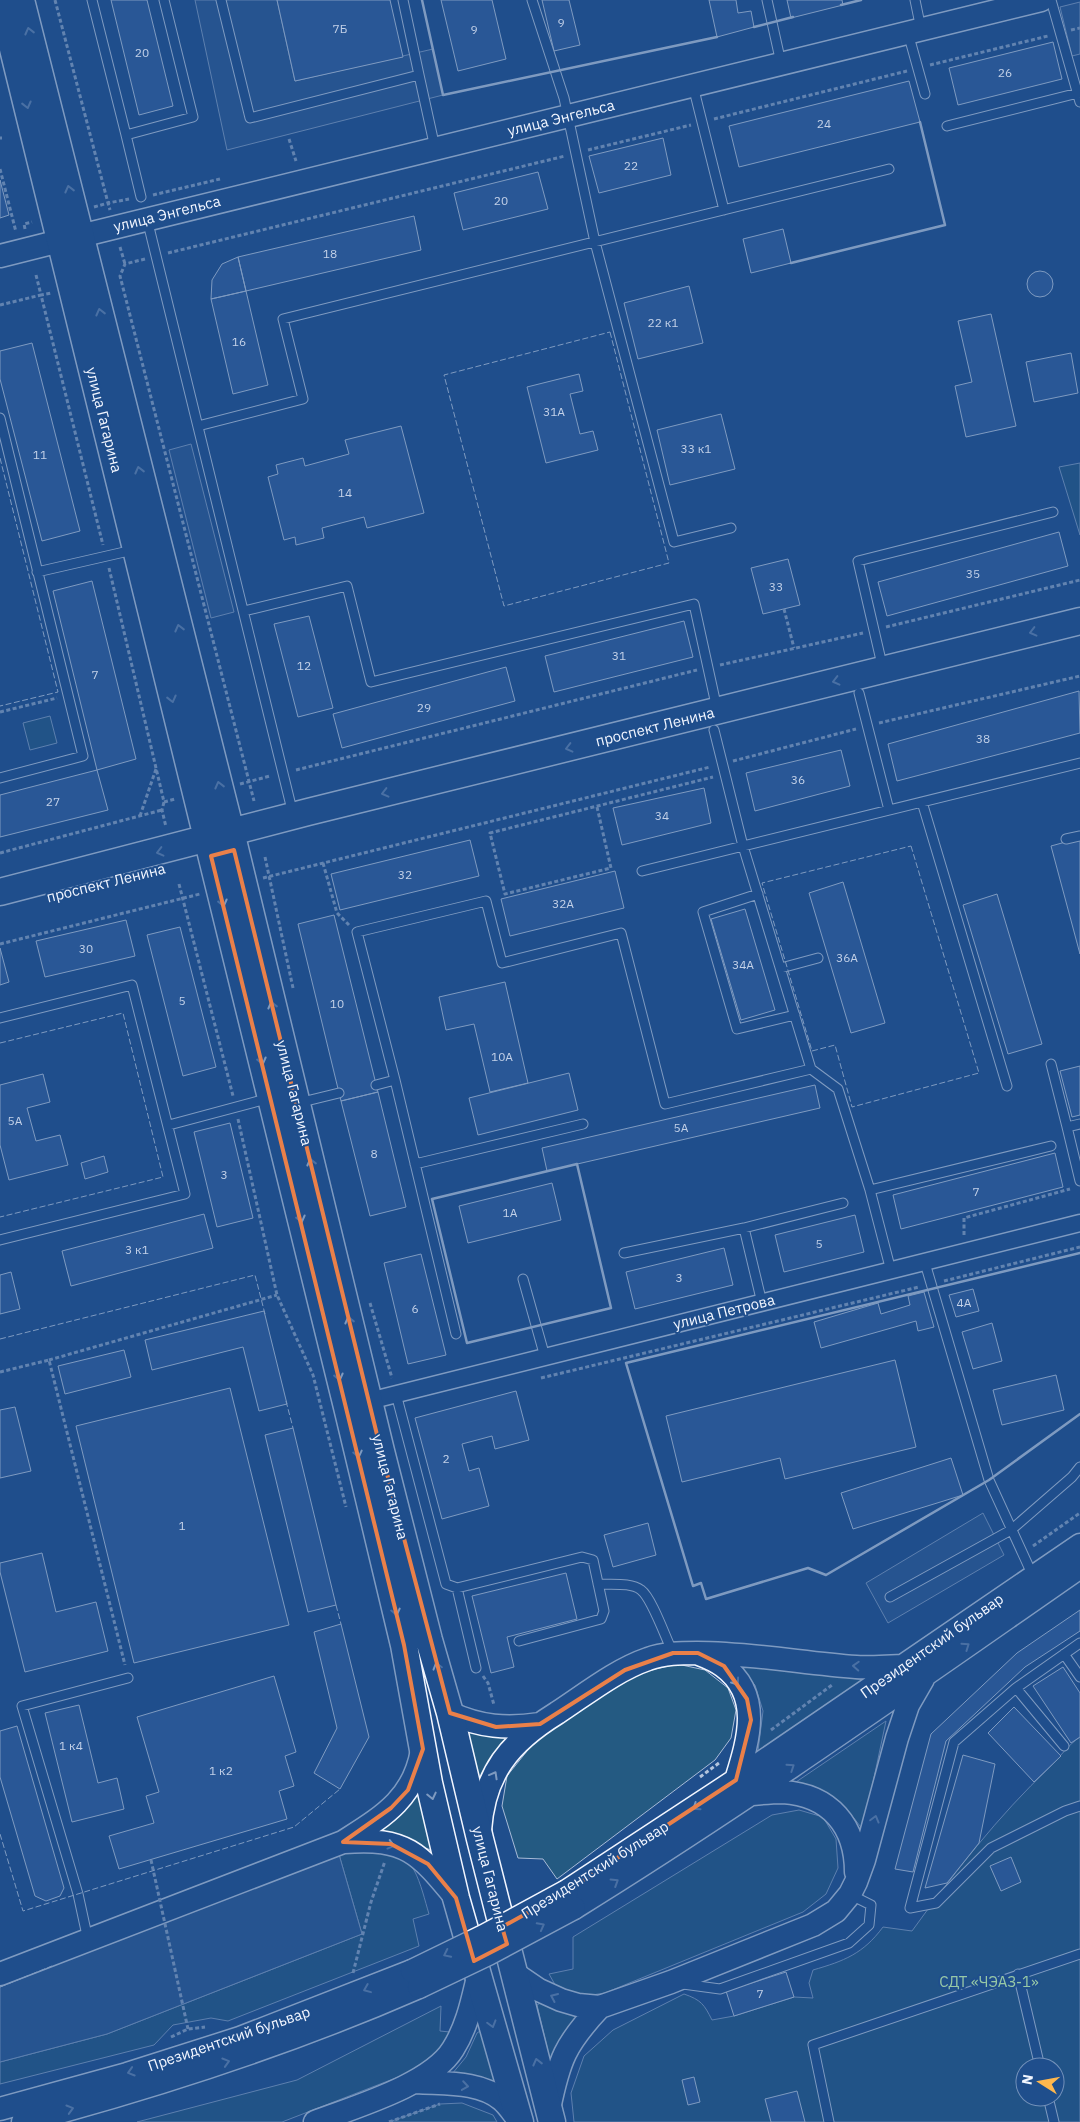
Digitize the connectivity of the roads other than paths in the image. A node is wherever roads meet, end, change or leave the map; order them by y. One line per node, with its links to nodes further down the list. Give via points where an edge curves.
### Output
1 (1, 0): 26 (main road, улица Гагарина, one-way to 26)
2 (21, 0): 26 (main road, улица Гагарина, one-way to 2)
3 (92, 0): 20 (lane)
4 (164, 0): 20 (lane, via 193,117)
5 (221, 0): 14 (lane, via 250,118)
6 (403, 0): 14 (lane)
7 (532, 0): 18 (lane)
8 (766, 0): 13 (lane)
9 (915, 0): 12 (lane)
10 (1041, 0): 12 (main road, улица Энгельса)
11 (1051, 0): 17 (lane)
12 (915, 31): 13 (main road, улица Энгельса); 16 (lane)
13 (782, 64): 15 (main road, улица Энгельса)
14 (419, 75): 21 (lane)
15 (693, 85): 18 (main road, улица Энгельса); 24 (lane)
16 (925, 94)
17 (1079, 98): 19 (lane)
18 (568, 116): 21 (main road, улица Энгельса); 27 (lane)
19 (948, 126)
20 (126, 136): 23 (lane)
21 (435, 149): 25 (main road, улица Энгельса)
22 (889, 169): 24 (lane)
23 (141, 197)
24 (724, 210): 27 (lane)
25 (147, 219): 26 (main road, улица Энгельса); 30 (lane)
26 (70, 238): 28 (main road, улица Энгельса); 33 (main road, улица Гагарина); 48 (main road, улица Гагарина, one-way to 26)
27 (595, 242): 30 (lane, via 283,319 303,399); 32 (lane, via 674,542)
28 (0, 256)
29 (0, 418): 34 (lane)
30 (198, 426): 35 (lane)
31 (1053, 512): 38 (lane, via 858,560)
32 (731, 528)
33 (136, 549): 34 (lane); 48 (main road, улица Гагарина, one-way to 48)
34 (37, 572): 42 (lane, via 83,756)
35 (244, 611): 40 (lane, via 347,586 371,682 694,604); 45 (lane)
36 (1080, 621): 38 (main road, проспект Ленина, one-way to 38)
37 (1080, 639): 39 (main road, проспект Ленина)
38 (884, 669): 40 (main road, проспект Ленина, one-way to 40)
39 (859, 694): 40 (main road, проспект Ленина); 44 (lane)
40 (716, 721): 45 (main road, проспект Ленина, one-way to 45); 48 (main road, проспект Ленина); 49 (lane)
41 (1080, 763): 43 (lane)
42 (0, 778)
43 (922, 802): 44 (lane); 62 (lane)
44 (889, 810): 49 (lane)
45 (293, 816): 48 (main road, проспект Ленина)
46 (1080, 836): 47 (lane)
47 (1066, 839)
48 (221, 844): 51 (main road, проспект Ленина, one-way to 51); 53 (main road, проспект Ленина); 64 (main road, улица Гагарина, one-way to 64); 65 (main road, улица Гагарина, one-way to 48)
49 (743, 846): 50 (lane); 52 (lane)
50 (642, 871)
51 (0, 892)
52 (758, 894): 55 (lane); 56 (lane, via 703,912 737,1029)
53 (0, 910)
54 (818, 958): 55 (lane)
55 (781, 968): 56 (lane)
56 (795, 1015): 59 (lane)
57 (0, 1018): 68 (lane, via 132,985)
58 (1051, 1064): 69 (lane)
59 (811, 1069): 60 (lane, via 665,1104 621,933 502,963 486,901 357,932); 73 (lane, via 838,1089)
60 (395, 1080): 61 (lane); 71 (lane)
61 (376, 1085)
62 (1007, 1086)
63 (339, 1093): 65 (lane)
64 (271, 1098): 68 (lane); 86 (main road, улица Гагарина, one-way to 86)
65 (296, 1104): 86 (main road, улица Гагарина, one-way to 65)
66 (583, 1124): 71 (lane)
67 (1080, 1124): 69 (lane)
68 (168, 1126): 77 (lane, via 185,1194)
69 (1067, 1127): 72 (lane)
70 (1051, 1146): 73 (lane)
71 (415, 1164): 83 (lane)
72 (1080, 1181)
73 (870, 1190): 80 (lane)
74 (843, 1203): 76 (lane)
75 (1080, 1223): 79 (street, улица Петрова)
76 (744, 1228): 78 (lane); 82 (lane)
77 (0, 1240)
78 (624, 1253)
79 (925, 1263): 80 (street, улица Петрова); 88 (lane, via 989,1480)
80 (891, 1271): 82 (street, улица Петрова)
81 (523, 1279): 84 (lane)
82 (762, 1302): 84 (street, улица Петрова)
83 (456, 1334)
84 (545, 1357): 85 (street, улица Петрова)
85 (396, 1394): 86 (street, улица Петрова); 93 (lane, via 446,1584)
86 (358, 1404): 106 (main road, улица Гагарина, one-way to 86); 109 (main road, улица Гагарина, one-way to 109)
87 (1080, 1467): 88 (lane)
88 (1011, 1530): 91 (lane); 94 (lane)
89 (1080, 1545): 91 (main road, Президентский бульвар)
90 (1080, 1567): 102 (main road, Президентский бульвар, one-way to 90)
91 (1033, 1577): 100 (main road, Президентский бульвар)
92 (598, 1584): 93 (lane, via 593,1560 582,1557); 95 (lane, via 604,1611 600,1619); 98 (lane, via 630,1585 640,1589 648,1597)
93 (457, 1588): 101 (lane)
94 (890, 1597)
95 (519, 1641)
96 (1080, 1643): 99 (lane)
97 (698, 1653): 98 (main road); 100 (main road, one-way to 97, via 857,1667 727,1653); 110 (main road, one-way to 110, via 724,1666 747,1699 751,1720)
98 (673, 1654): 107 (main road, via 649,1658 625,1670)
99 (1064, 1654): 103 (lane); 105 (lane)
100 (905, 1666): 110 (main road, Президентский бульвар)
101 (476, 1668)
102 (926, 1674): 110 (main road, Президентский бульвар, one-way to 102); 114 (main road, one-way to 102, via 908,1705)
103 (1080, 1677)
104 (128, 1678): 116 (lane, via 22,1706 78,1894)
105 (1016, 1688): 108 (lane); 111 (lane, via 954,1742 910,1908 936,1903 991,1848)
106 (450, 1713): 107 (main road, via 496,1727); 112 (main road, улица Гагарина)
107 (540, 1724): 112 (main road, one-way to 107, via 489,1783 511,1749)
108 (1064, 1746)
109 (422, 1749): 113 (main road, via 420,1766 408,1790 369,1826); 115 (main road, улица Гагарина, one-way to 115)
110 (744, 1787): 114 (main road, via 812,1798 834,1811 848,1830 856,1853); 122 (main road, Президентский бульвар, bridge, via 642,1866 571,1900 488,1954)
111 (1080, 1806)
112 (480, 1839): 118 (main road, улица Гагарина)
113 (343, 1842): 115 (main road, one-way to 115, via 376,1841 404,1848 428,1864); 116 (main road)
114 (853, 1888): 123 (main road, via 836,1910 813,1925); 123 (lane, via 871,1905 869,1925 849,1943 720,1989)
115 (456, 1898): 121 (main road, улица Гагарина)
116 (88, 1940): 119 (main road)
117 (1080, 1954): 120 (lane)
118 (514, 1973): 124 (main road, one-way to 118, via 561,2000); 129 (main road, улица Гагарина, one-way to 118)
119 (0, 1974)
120 (1018, 1974): 125 (lane); 133 (lane, via 813,2045)
121 (478, 1977): 126 (main road, via 468,2020 453,2051 438,2068); 132 (main road, улица Гагарина, one-way to 132)
122 (416, 1979): 128 (main road, Президентский бульвар, one-way to 128, via 127,2074); 130 (main road, Президентский бульвар, one-way to 122, via 246,2056 352,2016)
123 (670, 1982): 124 (main road)
124 (600, 2007): 129 (main road, via 566,2048 557,2071)
125 (1038, 2057)
126 (416, 2082): 131 (main road); 132 (main road, one-way to 132, via 488,2092 502,2100)
127 (1050, 2107): 134 (lane)
128 (0, 2109)
129 (550, 2116)
130 (23, 2122)
131 (315, 2122)
132 (520, 2122)
133 (829, 2122)
134 (1054, 2122)

